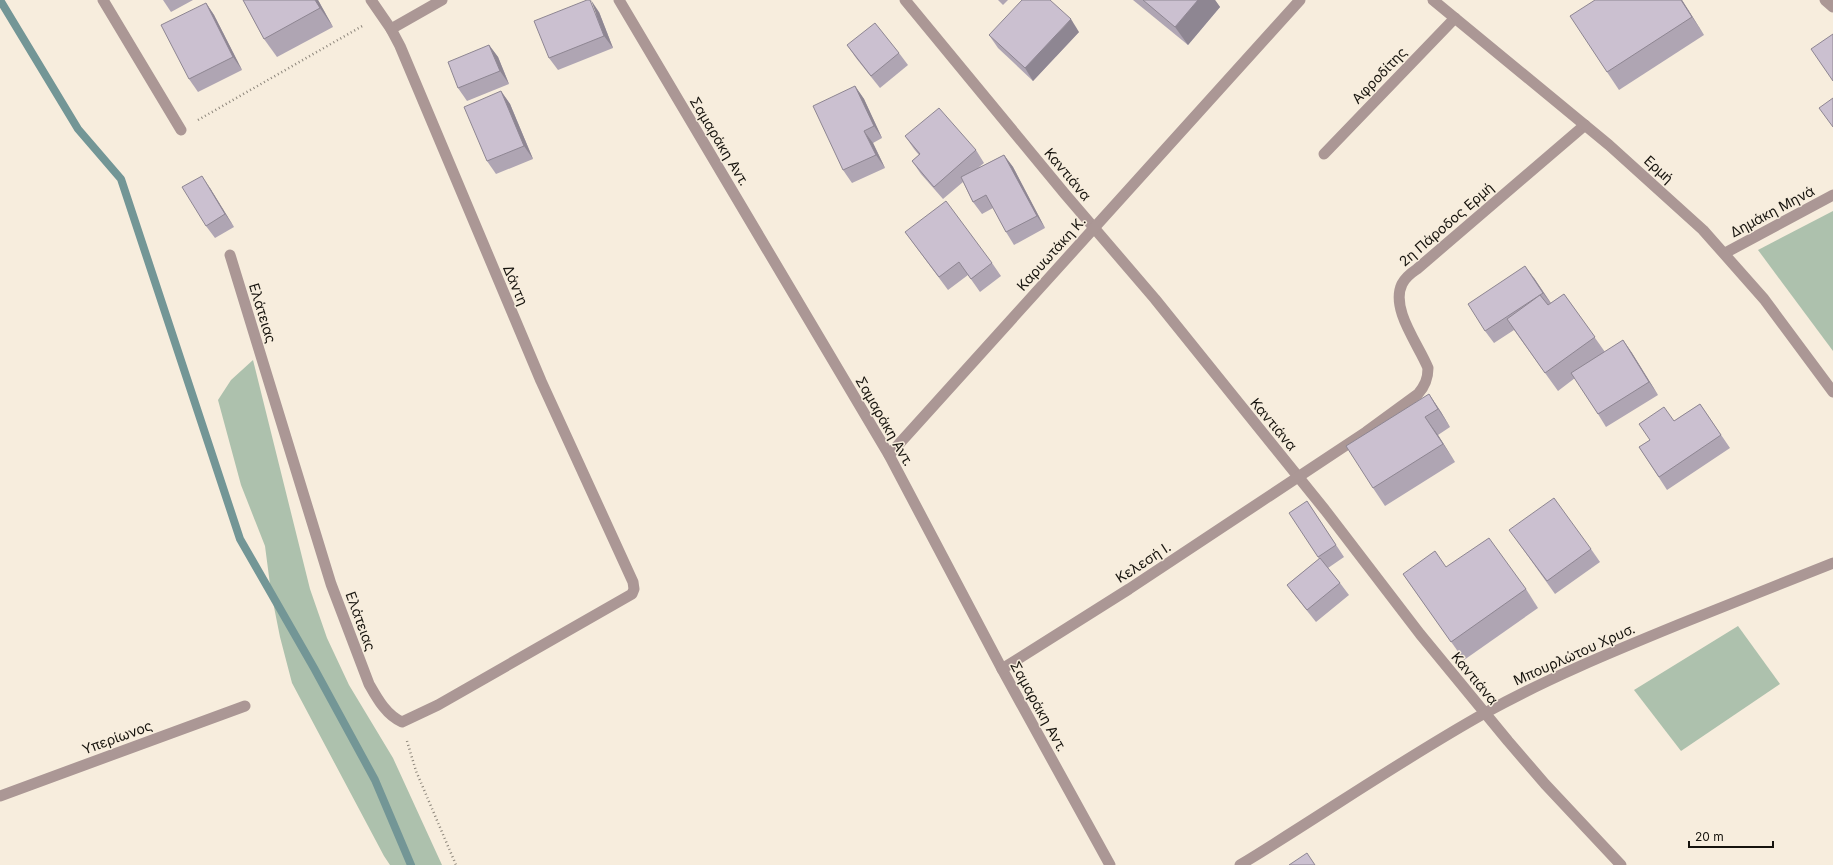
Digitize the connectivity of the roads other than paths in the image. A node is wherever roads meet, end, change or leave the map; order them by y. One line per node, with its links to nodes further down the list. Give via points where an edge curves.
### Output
1 (103, 0): 13 (street)
2 (371, 0): 11 (street, Δάντη)
3 (442, 0): 11 (street)
4 (619, 0): 20 (street, Σαμαράκη Αντ.)
5 (905, 0): 16 (street, Καντιάνα)
6 (1300, 0): 16 (street, Καρυωτάκη Κ.)
7 (1433, 0): 10 (street, Ερμή)
8 (1825, 0): 9 (street)
9 (1833, 7)
10 (1455, 18): 12 (street, Ερμή); 14 (street, Αφροδίτης)
11 (391, 29): 26 (street, Δάντη, via 541,381 634,589 632,594)
12 (1585, 125): 17 (street, Ερμή, via 1674,202); 21 (street, 2η Πάροδος Ερμή, via 1405,279 1399,291 1399,305 1428,368 1424,386 1418,394 1392,414)
13 (181, 130)
14 (1324, 154)
15 (1833, 195): 17 (street, Δημάκη Μηνά)
16 (1094, 228): 20 (street, Καρυωτάκη Κ.); 21 (street, Καντιάνα)
17 (1725, 253): 19 (street, Ερμή, via 1764,299)
18 (230, 255): 26 (street, Ελάτειας, via 313,527 350,637 369,684 378,699)
19 (1833, 392)
20 (889, 455): 23 (street, Σαμαράκη Αντ.)
21 (1298, 477): 23 (street, Κελεσή Ι.); 25 (street, Καντιάνα)
22 (1833, 563): 25 (street, Μπουρλώτου Χρυσ., via 1586,663)
23 (1002, 669): 28 (street, Σαμαράκη Αντ.)
24 (245, 706): 27 (street, Υπερίωνος)
25 (1485, 713): 29 (street, Μπουρλώτου Χρυσ., via 1392,768); 30 (street, Καντιάνα, via 1545,784)
26 (402, 722)
27 (0, 796)
28 (1110, 865)
29 (1240, 865)
30 (1621, 865)

